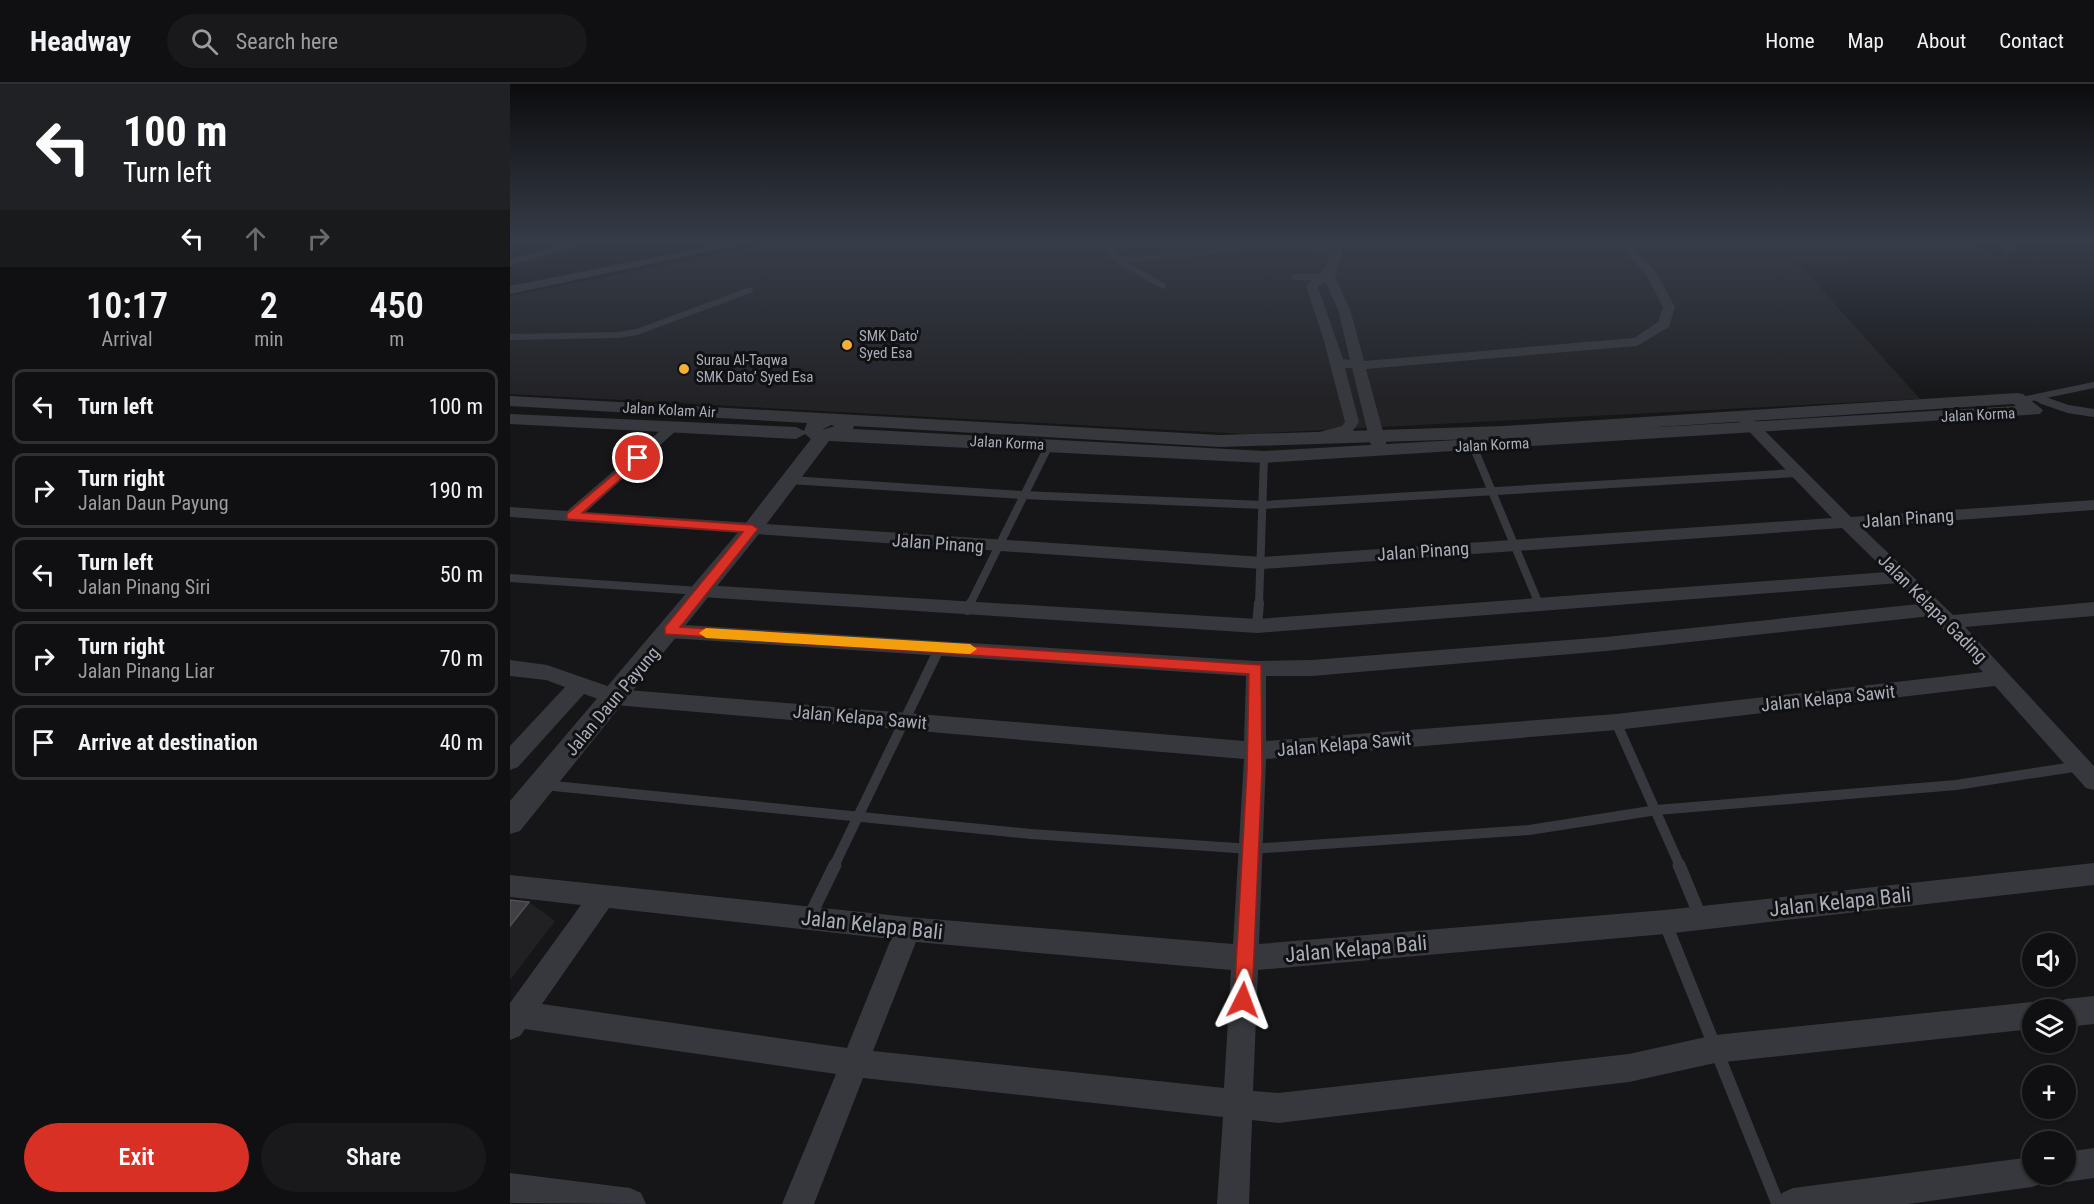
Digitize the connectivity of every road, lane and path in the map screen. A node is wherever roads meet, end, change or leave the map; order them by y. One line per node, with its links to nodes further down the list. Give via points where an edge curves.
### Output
1 (733, 296): 5 (lane, via 637,332)
2 (1315, 296): 7 (street)
3 (1338, 296): 6 (street)
4 (1663, 296): 9 (street, via 1669,307 1664,324 1637,342)
5 (510, 337)
6 (1353, 345): 7 (street); 9 (street)
7 (1332, 346): 8 (street)
8 (1337, 363): 9 (street); 18 (street, via 1352,422 1347,429)
9 (1359, 365): 19 (street)
10 (2094, 385): 11 (lane)
11 (2028, 398): 13 (lane); 15 (street, Jalan Korma)
12 (510, 401): 17 (street, Jalan Kolam Air)
13 (2094, 413)
14 (513, 422): 16 (street, Jalan Kolam Air)
15 (1747, 422): 19 (street, Jalan Korma); 21 (street, Jalan Korma); 23 (street, Jalan Kelapa Gading)
16 (672, 428): 17 (street, Jalan Kolam Air); 30 (street)
17 (829, 429): 18 (street, Jalan Korma, via 1220,441); 20 (street, Jalan Korma); 24 (street, Jalan Daun Payung)
18 (1312, 438): 19 (street, Jalan Korma)
19 (1378, 444): 21 (street, Jalan Korma); 22 (street, Jalan Korma)
20 (1048, 445): 22 (street, Jalan Korma); 26 (lane)
21 (1473, 446): 25 (lane)
22 (1264, 457): 27 (lane)
23 (1796, 473): 25 (lane); 31 (street, Jalan Kelapa Gading)
24 (790, 480): 26 (lane); 32 (street, Jalan Daun Payung)
25 (1491, 493): 27 (lane); 33 (lane)
26 (1022, 495): 27 (lane); 34 (lane)
27 (1263, 505): 35 (lane)
28 (2094, 505): 31 (street, Jalan Pinang)
29 (510, 512): 30 (street, Jalan Pinang)
30 (571, 516): 32 (street, Jalan Pinang)
31 (1847, 522): 33 (street, Jalan Pinang); 36 (street, Jalan Kelapa Gading)
32 (752, 529): 34 (street, Jalan Pinang); 38 (street, Jalan Daun Payung)
33 (1514, 544): 35 (street, Jalan Pinang); 39 (lane)
34 (998, 547): 35 (street, Jalan Pinang); 41 (lane)
35 (1262, 563): 43 (lane)
36 (1903, 577): 39 (street); 42 (street, Jalan Kelapa Gading)
37 (510, 578): 38 (lane)
38 (700, 591): 41 (street); 44 (street, Jalan Daun Payung)
39 (1539, 605): 43 (street)
40 (2094, 609): 42 (street)
41 (967, 610): 43 (street)
42 (1943, 616): 47 (street, via 1312,668); 48 (street, Jalan Kelapa Gading)
43 (1257, 626)
44 (669, 631): 45 (street); 50 (street, Jalan Daun Payung)
45 (940, 647): 47 (street); 51 (lane)
46 (510, 668): 49 (street, Jalan Kelapa Sawit, via 547,673)
47 (1256, 669): 53 (street)
48 (2001, 678): 52 (street, Jalan Kelapa Sawit); 55 (street, Jalan Kelapa Gading)
49 (579, 686): 50 (street, Jalan Kelapa Sawit); 54 (street)
50 (615, 697): 51 (street, Jalan Kelapa Sawit); 57 (street, Jalan Daun Payung)
51 (906, 721): 53 (street, Jalan Kelapa Sawit); 59 (lane)
52 (1616, 722): 53 (street, Jalan Kelapa Sawit); 58 (lane)
53 (1255, 751): 61 (street)
54 (510, 761)
55 (2082, 766): 56 (street, Jalan Kelapa Gading); 58 (lane, via 1956,785)
56 (2094, 781)
57 (542, 785): 59 (lane); 60 (street, Jalan Daun Payung)
58 (1657, 810): 61 (lane, via 1529,830); 66 (lane)
59 (856, 816): 61 (lane, via 1031,834); 65 (lane)
60 (510, 822)
61 (1251, 849): 69 (street)
62 (2094, 874): 66 (street, Jalan Kelapa Bali)
63 (510, 886): 64 (street, Jalan Kelapa Bali)
64 (602, 897): 65 (street, Jalan Kelapa Bali); 73 (street)
65 (809, 918): 68 (street, Jalan Kelapa Bali)
66 (1701, 918): 67 (street, Jalan Kelapa Bali)
67 (1665, 922): 69 (street, Jalan Kelapa Bali); 74 (lane)
68 (908, 929): 69 (street, Jalan Kelapa Bali); 75 (street)
69 (1245, 958): 76 (street)
70 (2094, 1010): 71 (street)
71 (2076, 1011)
72 (2022, 1017): 74 (street)
73 (514, 1020): 75 (street)
74 (1715, 1049): 76 (street, via 1629,1068 1278,1108); 84 (lane)
75 (854, 1063): 76 (street); 82 (street)
76 (1238, 1105): 83 (street)
77 (2094, 1163): 78 (street)
78 (2076, 1166)
79 (2022, 1173): 85 (street)
80 (510, 1188): 81 (street)
81 (630, 1204)
82 (798, 1204)
83 (1233, 1204)
84 (1778, 1204)
85 (1793, 1204)

